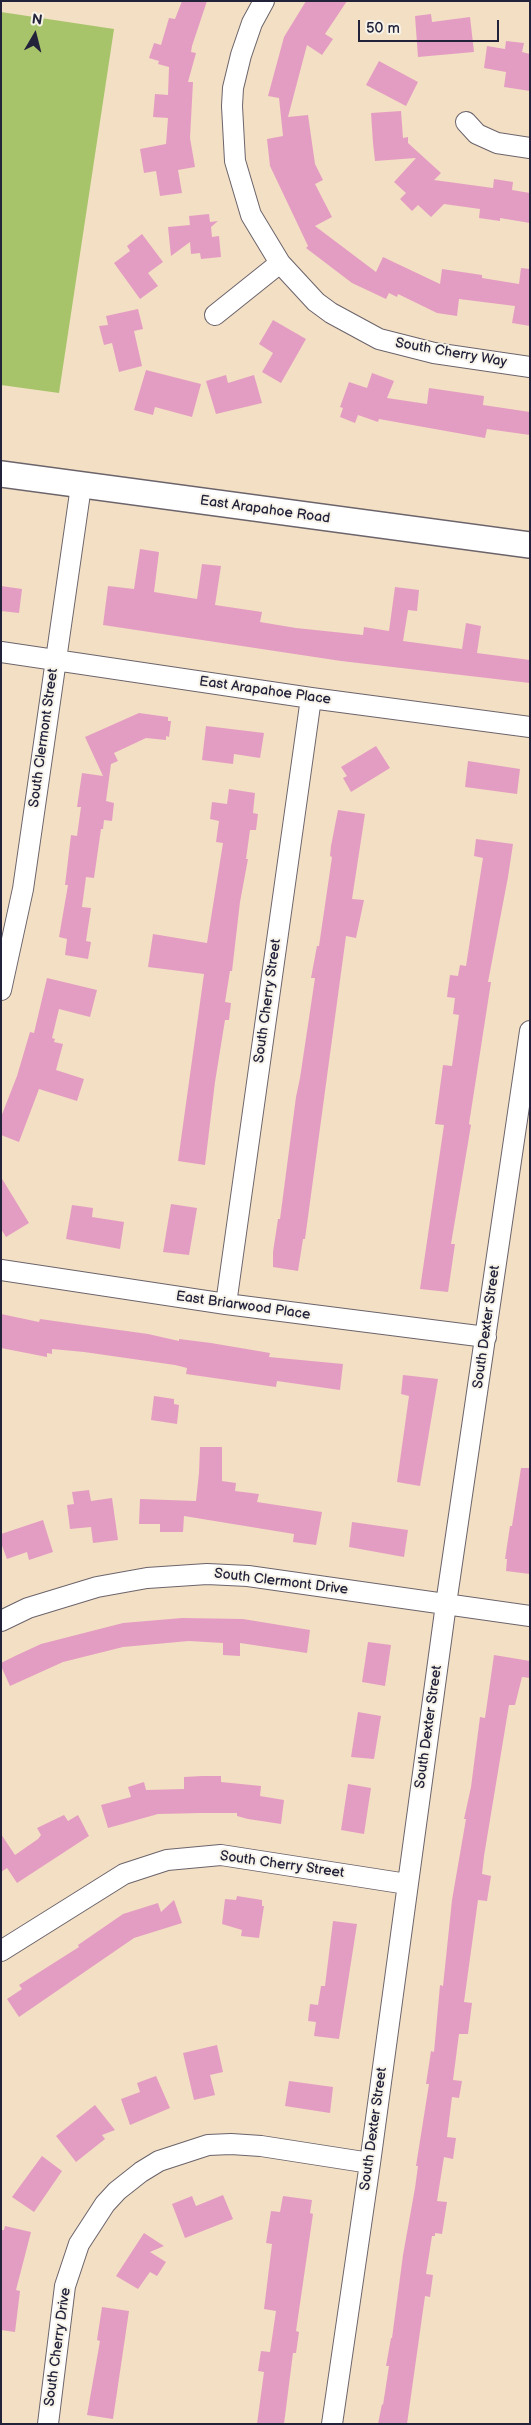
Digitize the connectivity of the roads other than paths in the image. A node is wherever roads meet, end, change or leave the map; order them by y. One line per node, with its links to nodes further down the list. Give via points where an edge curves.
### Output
1 (264, 1): 4 (street, South Cherry Way, via 240,55 233,88 234,161 251,215)
2 (466, 122): 3 (street, via 477,134 497,143)
3 (530, 148)
4 (280, 263): 5 (street); 6 (street, South Cherry Way, via 316,302 379,339 434,353)
5 (215, 315)
6 (530, 367)
7 (1, 474): 8 (main road, East Arapahoe Road)
8 (82, 486): 9 (main road, East Arapahoe Road); 11 (street, South Clermont Street)
9 (530, 545)
10 (1, 652): 11 (street, East Arapahoe Place)
11 (55, 660): 12 (street, East Arapahoe Place); 14 (street, South Clermont Street, via 23,889)
12 (311, 698): 13 (street, East Arapahoe Place); 17 (street, South Cherry Street)
13 (530, 727)
14 (1, 990)
15 (530, 1031): 18 (street, South Dexter Street)
16 (1, 1270): 17 (street, East Briarwood Place)
17 (226, 1304): 18 (street, East Briarwood Place)
18 (486, 1337): 19 (street, South Dexter Street)
19 (446, 1604): 20 (street, South Clermont Drive); 21 (street, South Clermont Drive, via 248,1576 207,1574 147,1578 96,1587 28,1608); 22 (street, South Dexter Street)
20 (530, 1616)
21 (1, 1621)
22 (407, 1884): 23 (street, South Cherry Street, via 221,1855 167,1860 124,1874); 24 (street, South Dexter Street)
23 (1, 1951)
24 (370, 2163): 25 (street, South Cherry Drive, via 261,2146 223,2144 193,2148 159,2161 129,2181 105,2204 79,2244 66,2286); 26 (street, South Dexter Street)
25 (48, 2424)
26 (332, 2424)

